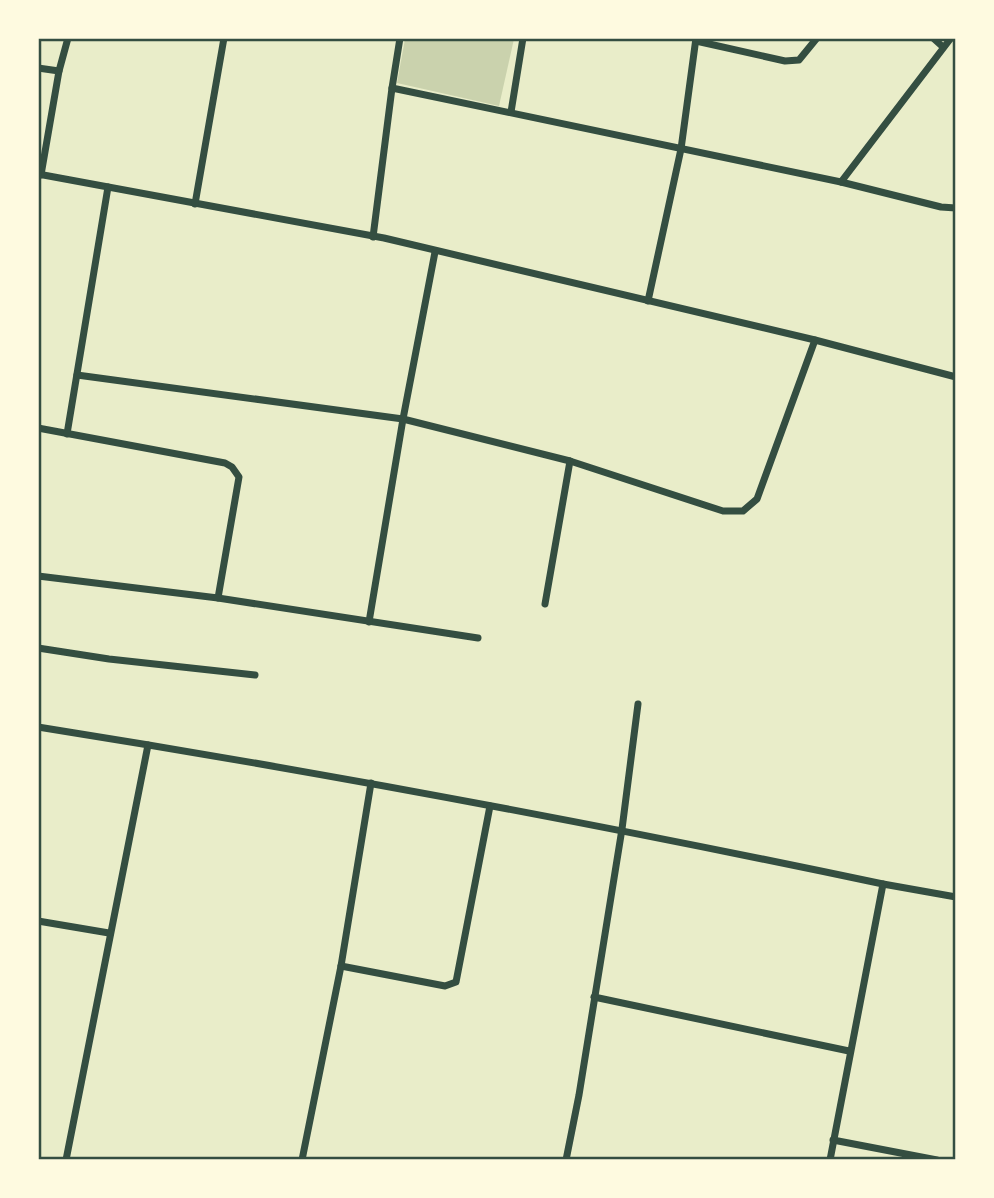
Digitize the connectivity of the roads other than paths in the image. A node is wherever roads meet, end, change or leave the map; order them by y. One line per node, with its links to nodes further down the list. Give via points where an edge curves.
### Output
1 (68, 38): 11 (street)
2 (224, 38): 18 (street)
3 (400, 38): 12 (street)
4 (523, 38): 13 (street)
5 (817, 38): 8 (street, via 799,60 785,61)
6 (933, 38): 9 (street)
7 (951, 38): 9 (street)
8 (696, 40): 14 (street)
9 (943, 47): 16 (street)
10 (38, 68): 11 (street)
11 (59, 71): 15 (street)
12 (392, 88): 13 (street); 20 (street)
13 (511, 112): 14 (street)
14 (681, 149): 16 (street); 22 (street)
15 (40, 174): 17 (street)
16 (841, 182): 19 (street)
17 (108, 187): 18 (street); 24 (street)
18 (195, 204): 20 (street)
19 (956, 208)
20 (373, 237): 21 (street)
21 (435, 251): 22 (street); 26 (street)
22 (648, 301): 23 (street)
23 (816, 340): 25 (street); 29 (street, via 757,499 743,511 723,511)
24 (77, 374): 26 (street); 28 (street)
25 (956, 377)
26 (403, 419): 29 (street); 33 (street)
27 (38, 428): 28 (street)
28 (67, 434): 31 (street, via 232,467 239,477)
29 (570, 461): 32 (street)
30 (38, 576): 31 (street)
31 (218, 598): 33 (street)
32 (545, 604)
33 (369, 622): 34 (street)
34 (478, 638)
35 (38, 648): 36 (street)
36 (256, 675)
37 (638, 704): 42 (street)
38 (38, 727): 39 (street)
39 (148, 745): 40 (street); 46 (street)
40 (371, 783): 41 (street); 47 (street)
41 (490, 806): 42 (street); 47 (street, via 456,982 445,986)
42 (622, 829): 43 (street); 48 (street)
43 (883, 884): 44 (street); 49 (street)
44 (956, 897)
45 (38, 920): 46 (street)
46 (109, 933): 51 (street)
47 (341, 966): 52 (street)
48 (594, 997): 49 (street); 53 (street)
49 (849, 1051): 50 (street)
50 (833, 1140): 54 (street); 55 (street)
51 (66, 1160)
52 (302, 1160)
53 (566, 1160)
54 (830, 1160)
55 (937, 1160)

